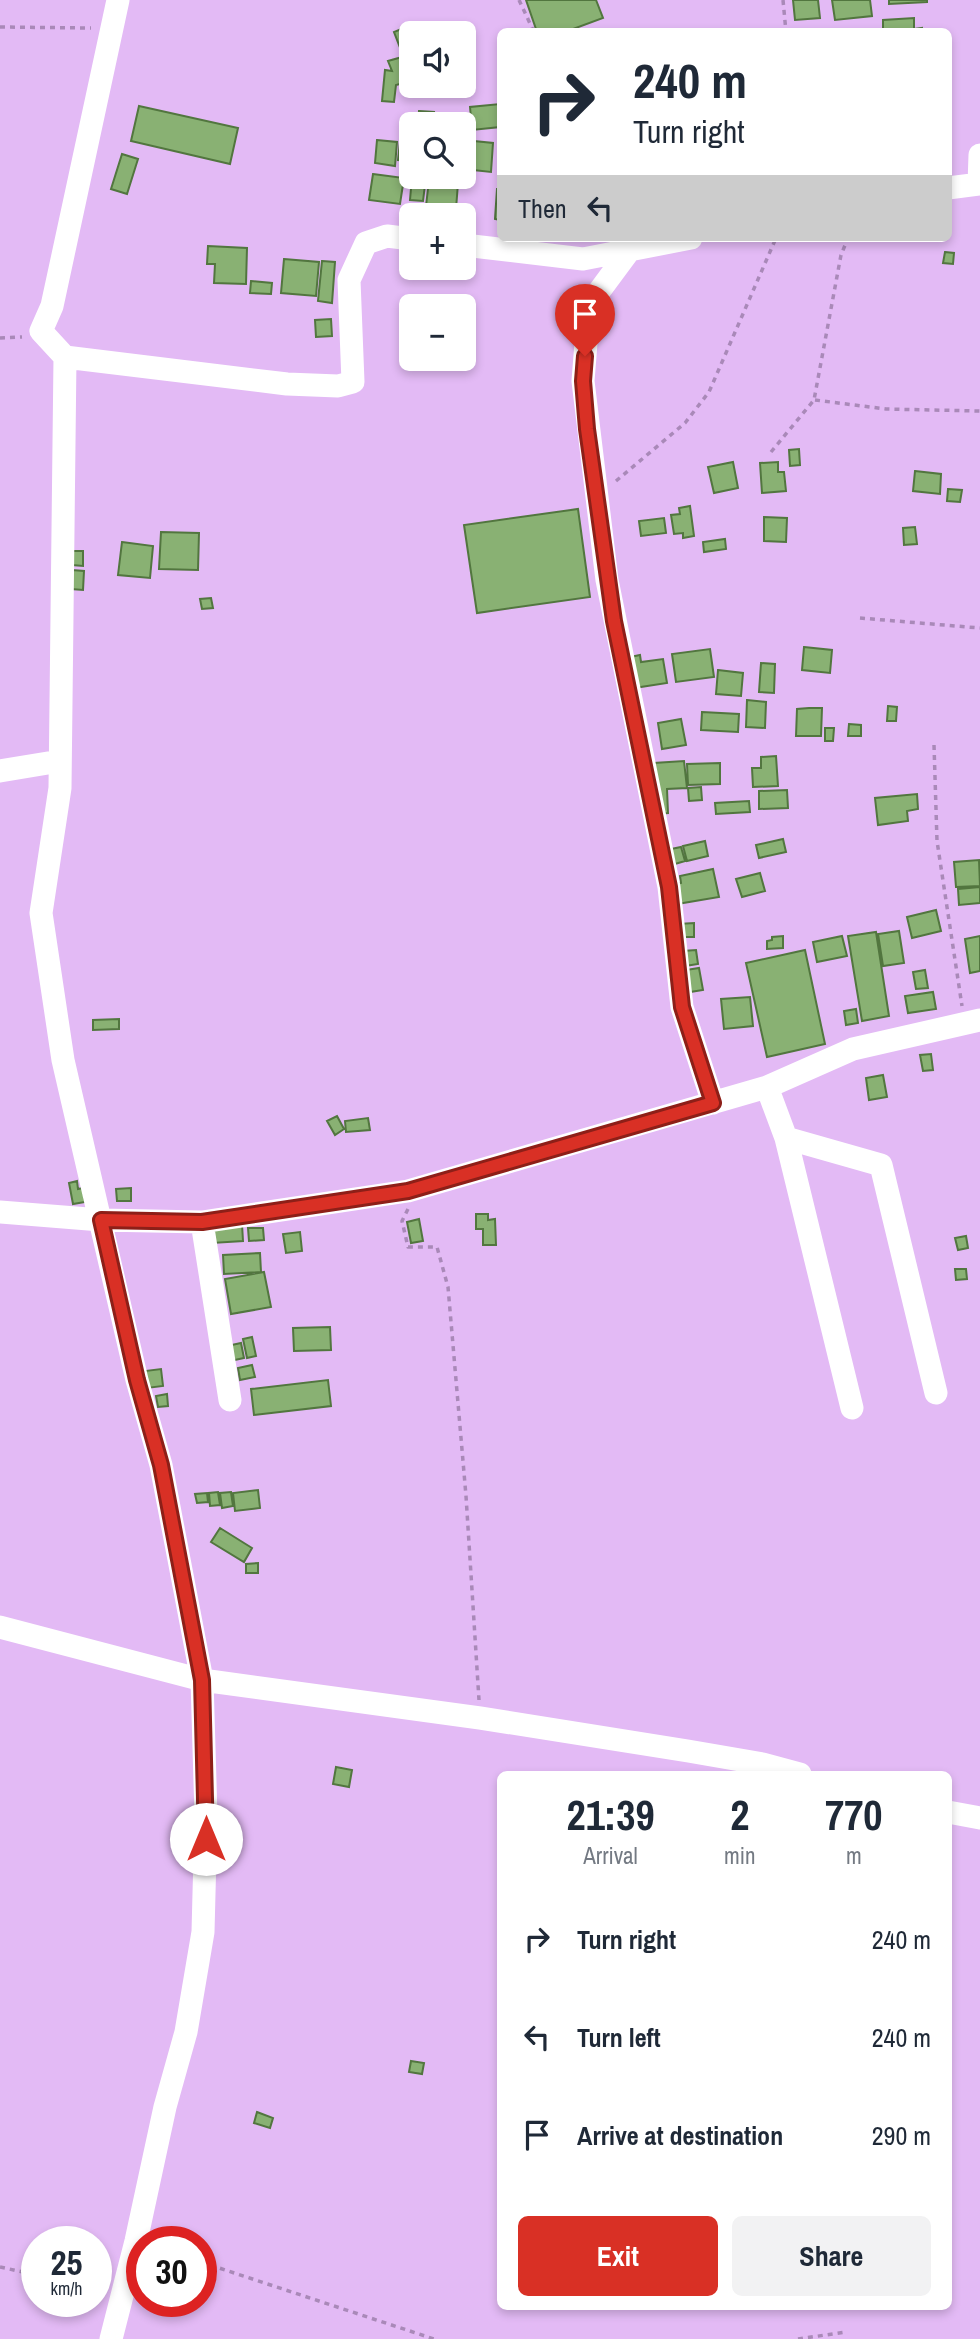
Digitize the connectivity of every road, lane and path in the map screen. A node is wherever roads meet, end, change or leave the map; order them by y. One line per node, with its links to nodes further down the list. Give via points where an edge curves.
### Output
1 (118, 0): 5 (street)
2 (519, 0): 6 (path)
3 (783, 0): 7 (path)
4 (0, 27): 5 (path)
5 (111, 28): 17 (street, via 52,306 41,331)
6 (532, 28)
7 (786, 28)
8 (980, 155): 9 (street)
9 (979, 184): 10 (street)
10 (952, 187)
11 (399, 238): 17 (street, via 366,243 349,280 353,382 338,386 287,384)
12 (672, 242): 16 (street)
13 (774, 242): 21 (path, via 709,392 685,424)
14 (846, 242): 18 (path)
15 (476, 246): 16 (street, via 583,258)
16 (629, 251): 21 (street, via 589,305 583,381)
17 (65, 357): 25 (street)
18 (814, 400): 19 (path, via 886,409); 20 (path)
19 (980, 411)
20 (771, 452)
21 (596, 499): 29 (street, via 614,621 669,887 682,1007)
22 (860, 618): 23 (path)
23 (980, 628)
24 (934, 745): 27 (path, via 937,841)
25 (60, 761): 26 (street); 33 (street, via 41,914 62,1060)
26 (0, 771)
27 (972, 1021): 28 (street, via 853,1049)
28 (767, 1087): 29 (street); 30 (street)
29 (713, 1103): 31 (street)
30 (786, 1138): 35 (street, via 881,1165); 37 (street)
31 (408, 1191): 34 (street); 40 (path, via 411,1205 402,1221 408,1247 437,1247 448,1287)
32 (0, 1212): 33 (street)
33 (101, 1220): 34 (street); 39 (street, via 161,1465)
34 (202, 1222): 36 (street)
35 (936, 1393)
36 (230, 1400)
37 (852, 1408)
38 (0, 1628): 39 (street)
39 (202, 1680): 40 (street); 48 (street, via 203,1932 186,2032)
40 (480, 1718): 41 (street)
41 (789, 1771)
42 (952, 1813): 43 (street)
43 (980, 1818)
44 (0, 2267): 46 (path)
45 (217, 2267): 49 (path)
46 (21, 2272)
47 (846, 2332): 50 (path)
48 (111, 2339)
49 (434, 2339)
50 (798, 2339)

